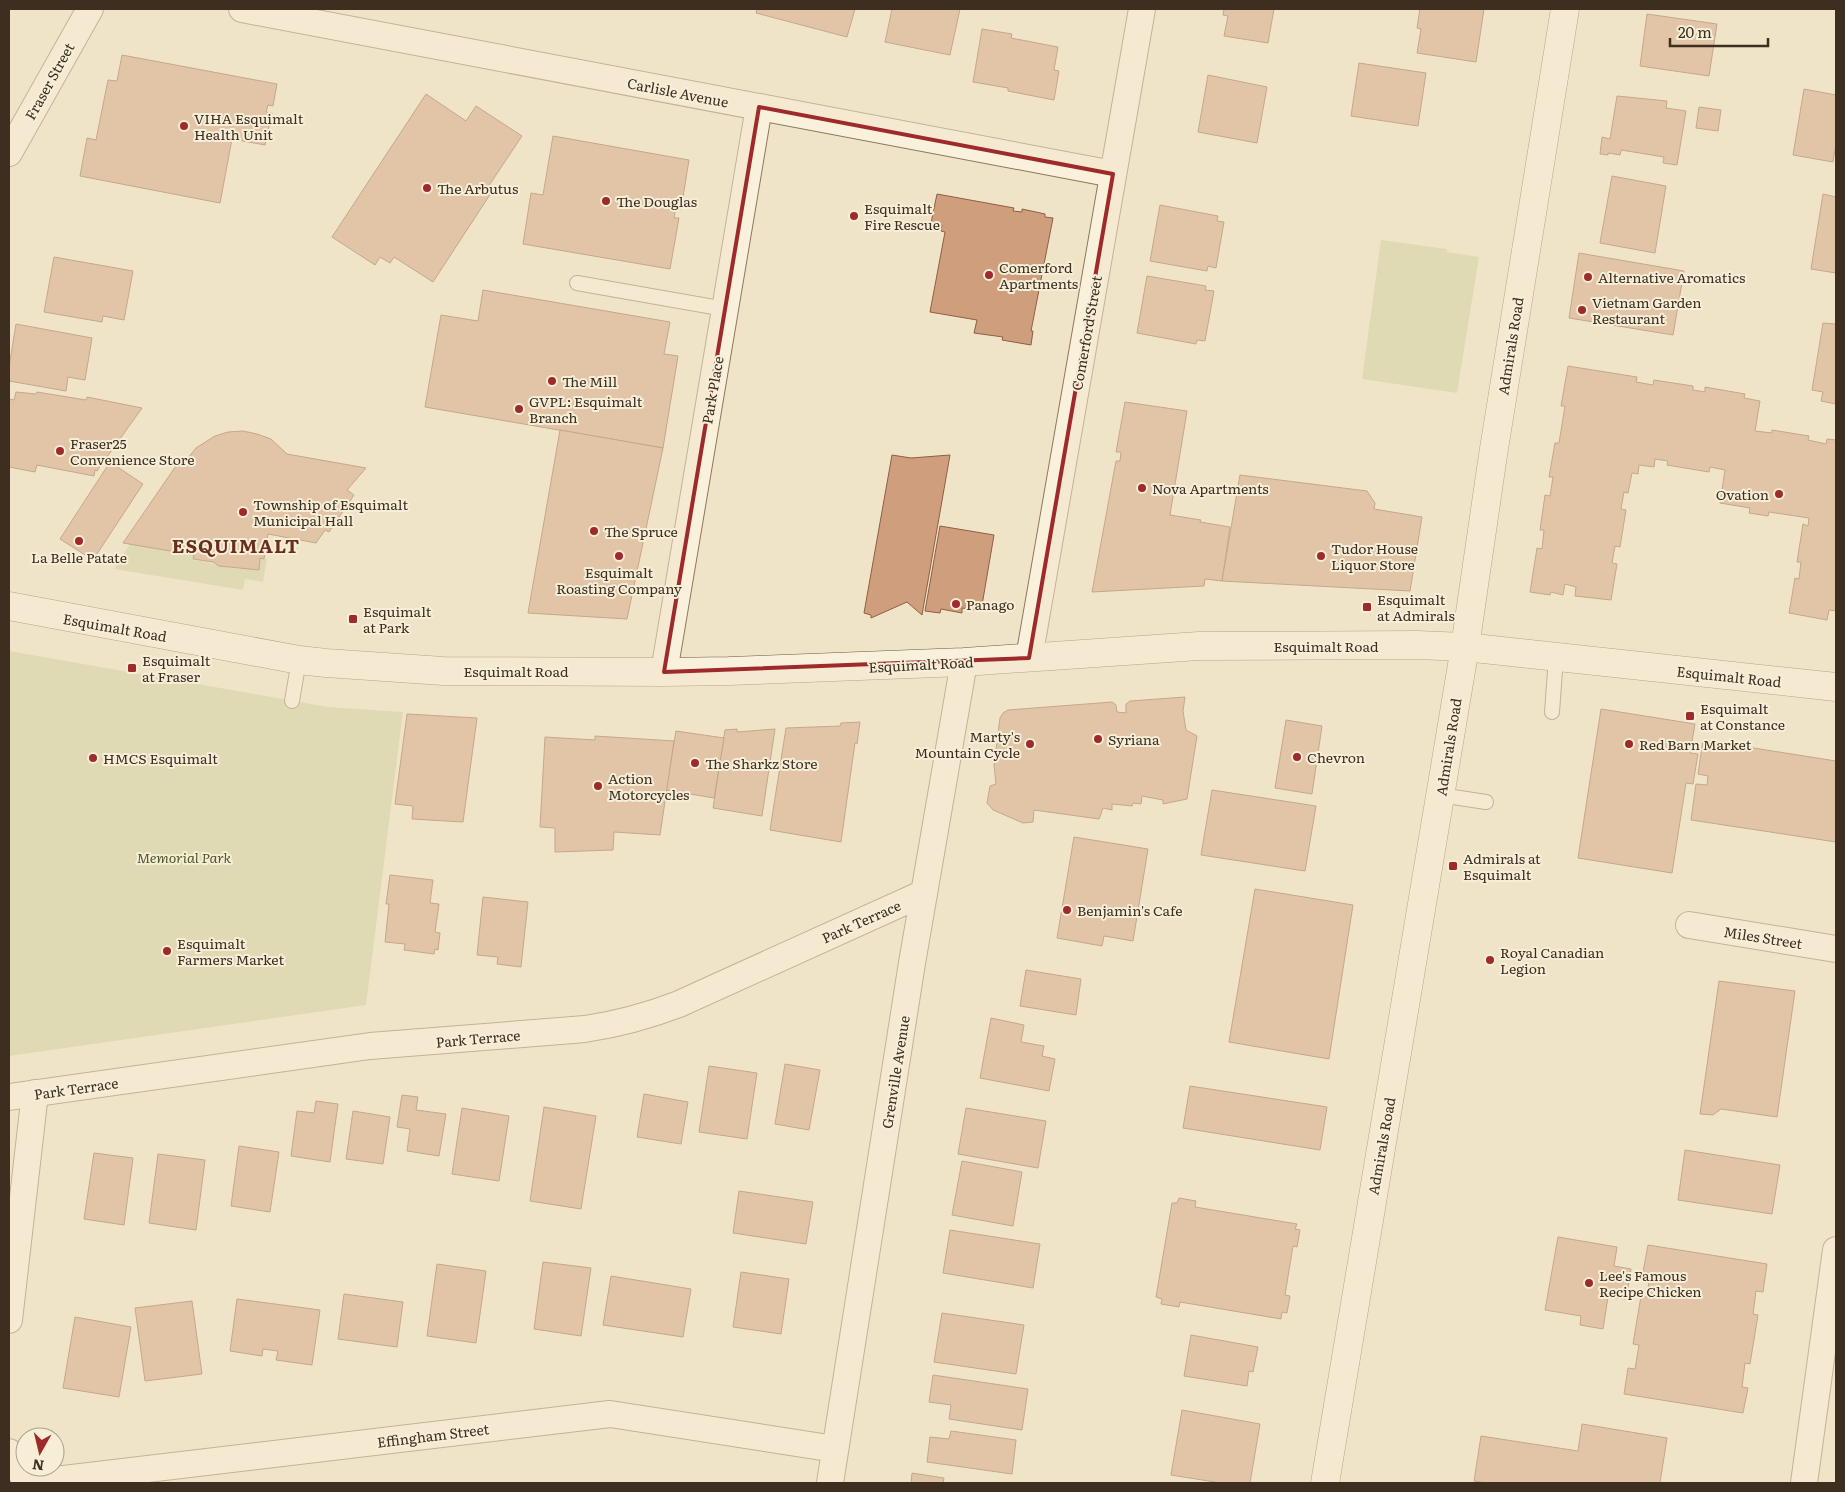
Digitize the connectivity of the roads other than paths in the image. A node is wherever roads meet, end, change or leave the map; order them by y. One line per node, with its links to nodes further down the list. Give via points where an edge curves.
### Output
1 (90, 9): 6 (street, Fraser Street)
2 (242, 9): 5 (street, Carlisle Avenue)
3 (1142, 9): 7 (street, Comerford Street)
4 (1565, 9): 11 (main road, Admirals Road)
5 (759, 107): 7 (street, Carlisle Avenue); 9 (street, Park Place)
6 (9, 153)
7 (1113, 174): 13 (street, Comerford Street)
8 (577, 283): 9 (lane)
9 (725, 309): 16 (street, Park Place)
10 (9, 606): 14 (main road, Esquimalt Road)
11 (1465, 647): 12 (main road, Esquimalt Road); 13 (main road, Esquimalt Road, via 1199,646); 20 (main road, Admirals Road)
12 (1556, 657): 17 (main road, Esquimalt Road); 19 (lane)
13 (1029, 658): 15 (main road, Esquimalt Road)
14 (299, 660): 16 (main road, Esquimalt Road, via 443,670); 18 (lane)
15 (964, 662): 16 (main road, Esquimalt Road); 22 (street, Grenville Avenue)
16 (664, 672)
17 (1836, 688)
18 (292, 701)
19 (1552, 712)
20 (1440, 795): 21 (lane); 33 (main road, Admirals Road)
21 (1486, 802)
22 (924, 893): 25 (street, Park Terrace, via 679,1004 617,1024 370,1046); 29 (street, Grenville Avenue)
23 (1689, 925): 24 (street, Miles Street)
24 (1836, 949)
25 (35, 1094): 26 (street, Park Terrace); 28 (street)
26 (9, 1096)
27 (1836, 1250): 34 (street)
28 (9, 1320)
29 (835, 1449): 31 (street, Effingham Street, via 610,1414); 32 (street, Grenville Avenue)
30 (9, 1452): 31 (street)
31 (29, 1483)
32 (830, 1483)
33 (1325, 1483)
34 (1804, 1483)

